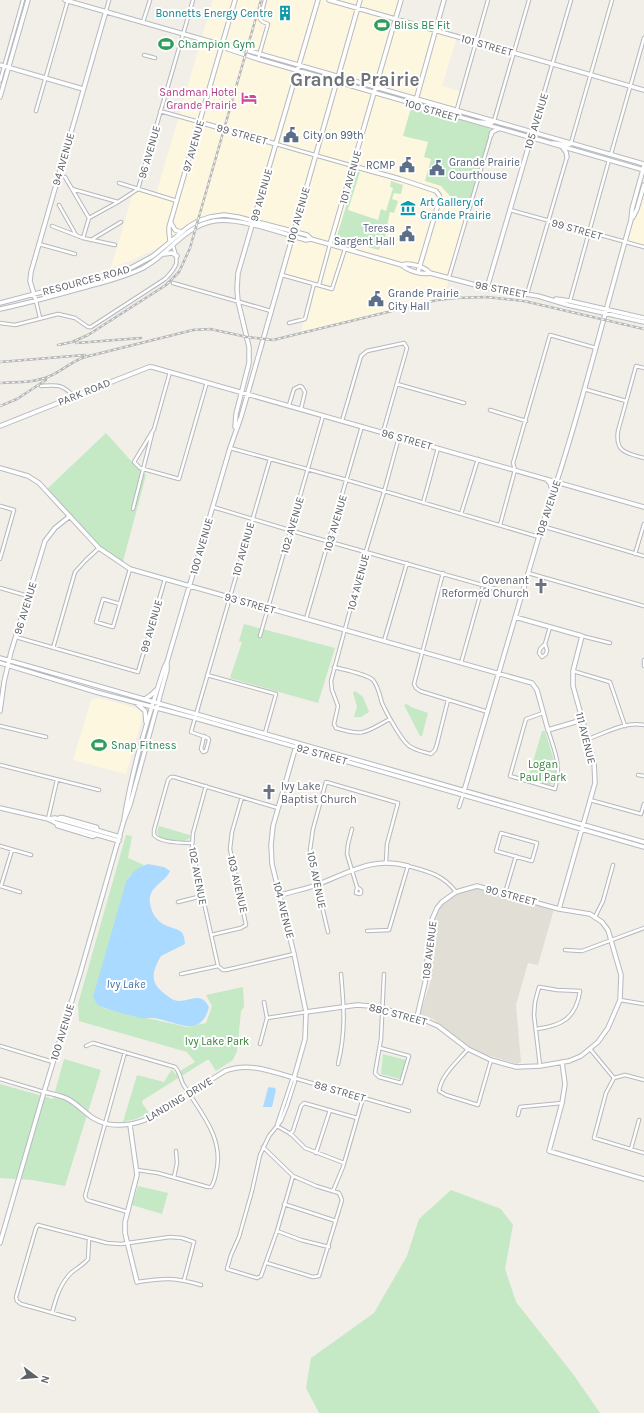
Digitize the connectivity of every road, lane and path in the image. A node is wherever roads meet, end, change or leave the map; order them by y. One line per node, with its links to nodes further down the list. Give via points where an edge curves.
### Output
1 (23, 0): 34 (street)
2 (28, 0): 34 (street)
3 (67, 0): 19 (street, 100 STREET); 39 (street)
4 (109, 0): 19 (street, 94 AVENUE)
5 (150, 0): 21 (street)
6 (193, 0): 23 (street, 96 AVENUE)
7 (235, 0): 26 (street, 97 AVENUE)
8 (265, 0): 28 (street, via 260,19 268,24)
9 (318, 0): 33 (street, 99 AVENUE)
10 (329, 0): 18 (street, 101 STREET)
11 (360, 0): 18 (street, 100 AVENUE)
12 (401, 0): 20 (street, 101 AVENUE)
13 (444, 0): 22 (street)
14 (488, 0): 25 (street)
15 (529, 0): 27 (street)
16 (571, 0): 32 (street, 105 AVENUE)
17 (612, 0): 37 (street)
18 (358, 9): 20 (street, 101 STREET); 38 (street, 100 AVENUE)
19 (106, 11): 21 (street, 100 STREET); 45 (street, 94 AVENUE)
20 (396, 19): 22 (street, 101 STREET); 44 (street, 101 AVENUE)
21 (143, 22): 23 (street, 100 STREET)
22 (435, 30): 25 (street, 101 STREET); 49 (street)
23 (183, 33): 26 (street, 100 STREET); 53 (street, 96 AVENUE)
24 (644, 38): 43 (street)
25 (476, 42): 27 (street, 101 STREET); 51 (street)
26 (222, 45): 28 (street, 100 STREET); 31 (street, 100 STREET); 56 (street, 97 AVENUE)
27 (514, 53): 32 (street, 101 STREET); 55 (street)
28 (260, 54): 31 (street); 33 (street, 100 STREET)
29 (144, 55): 30 (street)
30 (155, 58)
31 (258, 59): 35 (street, 100 STREET)
32 (553, 64): 37 (street, 101 STREET); 60 (street, 105 AVENUE)
33 (298, 65): 36 (street, 99 AVENUE); 38 (street, 100 STREET)
34 (4, 66): 39 (street); 41 (street); 48 (street)
35 (288, 68): 36 (street, 100 STREET); 40 (street)
36 (297, 70): 40 (street, 99 AVENUE); 42 (street, 100 STREET)
37 (591, 75): 43 (street, 101 STREET); 64 (street)
38 (339, 77): 42 (street, 100 AVENUE); 44 (street, 100 STREET)
39 (45, 78): 45 (street); 52 (street)
40 (294, 80): 65 (street, 99 AVENUE)
41 (0, 81)
42 (337, 82): 47 (street, 100 STREET); 69 (street, 100 AVENUE)
43 (630, 86): 46 (street, 101 STREET); 68 (street)
44 (376, 88): 47 (street, 101 AVENUE); 49 (street, 100 STREET)
45 (83, 89): 101 (street, 94 AVENUE)
46 (644, 90)
47 (374, 93): 50 (street, 100 STREET); 72 (street, 101 AVENUE)
48 (0, 97)
49 (416, 99): 50 (street); 51 (street, 100 STREET)
50 (414, 104): 54 (street, 100 STREET)
51 (457, 110): 54 (street); 55 (street, 100 STREET)
52 (36, 111)
53 (160, 111): 56 (street, 99 STREET); 78 (street, 96 AVENUE)
54 (455, 116): 57 (street, 100 STREET)
55 (494, 121): 57 (street); 60 (street, 100 STREET)
56 (199, 122): 65 (street, 99 STREET); 79 (street, 97 AVENUE)
57 (477, 123): 58 (street, 100 STREET)
58 (488, 126): 59 (street, 100 STREET); 61 (street)
59 (498, 129): 61 (street); 62 (street, 100 STREET)
60 (533, 132): 62 (street, 105 AVENUE); 64 (street, 100 STREET)
61 (491, 135): 115 (street)
62 (531, 138): 63 (street, 100 STREET); 82 (street, 105 AVENUE)
63 (550, 143): 64 (street); 66 (street, 100 STREET)
64 (571, 143): 68 (street, 100 STREET)
65 (276, 144): 69 (street, 99 STREET); 86 (street, 99 AVENUE)
66 (562, 147): 67 (street, 100 STREET); 70 (street)
67 (574, 151): 70 (street); 71 (street, 100 STREET)
68 (611, 154): 73 (street, 100 STREET)
69 (316, 155): 72 (street, 99 STREET); 91 (street, 100 AVENUE)
70 (567, 157): 87 (street)
71 (609, 160): 73 (street, 100 STREET); 93 (street)
72 (353, 166): 102 (street, 101 AVENUE); 111 (street, 99 STREET, via 438,192 440,198)
73 (644, 167): 84 (street, 108 AVENUE, via 632,209)
74 (65, 177): 77 (street)
75 (118, 183): 78 (street)
76 (644, 185): 84 (street, 108 AVENUE)
77 (72, 189): 80 (street); 83 (street)
78 (138, 189): 79 (street); 80 (street)
79 (177, 201): 85 (street, 97 AVENUE)
80 (118, 202): 83 (street)
81 (59, 206): 94 (street)
82 (509, 210): 87 (street, 99 STREET); 119 (street, 105 AVENUE)
83 (89, 218): 96 (street)
84 (632, 220): 100 (street, 108 AVENUE)
85 (171, 221): 92 (street, via 175,230); 99 (street, 97 AVENUE)
86 (254, 221): 90 (street, 99 AVENUE); 91 (street, 98 STREET); 92 (street, RESOURCES ROAD, via 230,215 214,216 198,221)
87 (548, 221): 93 (street, 99 STREET); 121 (street)
88 (121, 222): 98 (street)
89 (52, 226): 94 (street)
90 (252, 226): 95 (street, 98 STREET); 104 (street, RESOURCES ROAD, via 224,221 205,223 189,231); 125 (street, 99 AVENUE, via 238,273)
91 (294, 231): 95 (street, 100 AVENUE); 97 (street, 98 STREET)
92 (181, 232): 99 (street, RESOURCES ROAD)
93 (590, 232): 100 (street, 99 STREET); 123 (street)
94 (76, 235): 96 (street)
95 (292, 236): 97 (street, 98 STREET); 114 (street, 100 AVENUE)
96 (83, 238): 98 (street)
97 (311, 239): 102 (street, 98 STREET)
98 (90, 240): 103 (street)
99 (170, 241): 104 (street); 120 (street, RESOURCES ROAD, via 147,260 129,269)
100 (625, 242): 105 (street, 99 STREET); 128 (street, 108 AVENUE)
101 (39, 244): 107 (street); 120 (street, 94 AVENUE, via 30,277)
102 (330, 244): 106 (street, 98 STREET); 118 (street, 101 AVENUE)
103 (115, 245)
104 (173, 246): 108 (street, RESOURCES ROAD); 109 (street)
105 (644, 247)
106 (345, 249): 110 (street, 98 STREET); 118 (street, via 332,290)
107 (75, 254)
108 (163, 254): 109 (street, via 172,253); 124 (street, RESOURCES ROAD, via 127,275)
109 (177, 256): 131 (street, via 175,267 166,279 91,327 63,315)
110 (402, 264): 111 (street, 98 STREET); 112 (street, 98 STREET, via 405,268)
111 (420, 267): 112 (street); 113 (street, 98 STREET)
112 (418, 272): 113 (street, 98 STREET)
113 (430, 273): 115 (street, 98 STREET)
114 (282, 275): 117 (street); 129 (street, 100 AVENUE)
115 (448, 277): 119 (street, 98 STREET)
116 (173, 283): 125 (street)
117 (314, 284): 118 (street); 135 (street, via 305,319)
118 (319, 285)
119 (487, 288): 121 (street, 98 STREET)
120 (34, 294): 124 (street, 94 AVENUE); 126 (street, RESOURCES ROAD)
121 (527, 294): 122 (street, 98 STREET)
122 (548, 299): 123 (street, 98 STREET); 130 (street, 98 STREET)
123 (570, 300): 128 (street, 98 STREET)
124 (36, 301): 127 (street, RESOURCES ROAD); 131 (street, 94 AVENUE)
125 (238, 301): 129 (street); 143 (street, 99 AVENUE, via 249,354 248,372)
126 (0, 304)
127 (0, 309)
128 (607, 309): 130 (street, 108 AVENUE); 132 (street, 98 STREET)
129 (271, 311): 144 (street, 100 AVENUE)
130 (606, 313): 133 (street, 98 STREET); 136 (street, 108 AVENUE)
131 (40, 318): 134 (street, via 11,325)
132 (644, 318)
133 (644, 322)
134 (0, 323)
135 (289, 323)
136 (596, 348): 142 (street, 108 AVENUE); 153 (street, via 550,335)
137 (644, 368): 146 (street, via 636,366)
138 (170, 372): 139 (street, 96 STREET); 145 (street, PARK ROAD, via 149,367); 156 (street)
139 (207, 382): 143 (street, 96 STREET); 166 (street, via 179,479)
140 (397, 384): 147 (street); 152 (street, via 407,348 404,343 368,351 361,356); 158 (street)
141 (41, 386): 145 (street, via 64,387)
142 (584, 389): 146 (street); 171 (street, 108 AVENUE)
143 (242, 392): 144 (street, 96 STREET); 157 (street, 100 AVENUE)
144 (248, 393): 148 (street, 96 STREET); 157 (street, 100 AVENUE)
145 (74, 396): 154 (street, PARK ROAD)
146 (626, 401): 163 (street, via 617,440 620,449)
147 (464, 403)
148 (289, 405): 149 (street, 96 STREET); 149 (street, via 294,389 300,386 305,392)
149 (301, 409): 151 (street, 96 STREET)
150 (490, 410): 153 (street)
151 (323, 415): 152 (street, 96 STREET); 167 (street, 102 AVENUE)
152 (342, 420): 155 (street, 96 STREET)
153 (526, 421): 168 (street, via 513,464)
154 (0, 426)
155 (362, 426): 158 (street, 96 STREET); 170 (street, 103 AVENUE)
156 (154, 429): 166 (street); 166 (street, via 134,462)
157 (235, 430): 160 (street, 100 AVENUE)
158 (383, 432): 159 (street, 96 STREET)
159 (399, 437): 161 (street, 96 STREET); 172 (street, 104 AVENUE)
160 (230, 448): 162 (street); 176 (street, 100 AVENUE)
161 (438, 448): 164 (street, 96 STREET); 174 (street)
162 (270, 458): 167 (street); 181 (street, 101 AVENUE)
163 (644, 458)
164 (478, 459): 168 (street, 96 STREET); 179 (street)
165 (0, 468): 180 (street, 93 STREET, via 28,476 39,483)
166 (143, 468): 178 (street)
167 (308, 469): 170 (street); 185 (street, 102 AVENUE)
168 (515, 470): 169 (street, 96 STREET); 183 (street)
169 (545, 478): 171 (street, 96 STREET); 173 (street)
170 (347, 480): 172 (street); 187 (street, 103 AVENUE)
171 (556, 482): 173 (street, 108 AVENUE); 177 (street, 96 STREET)
172 (384, 492): 174 (street); 189 (street, 104 AVENUE)
173 (553, 494): 184 (street, 108 AVENUE)
174 (423, 503): 179 (street)
175 (0, 506): 192 (street, via 14,510)
176 (213, 507): 181 (street); 199 (street, 100 AVENUE)
177 (644, 507)
178 (133, 509)
179 (461, 514): 183 (street)
180 (70, 516): 188 (street, 93 STREET); 201 (street, 96 AVENUE, via 45,540)
181 (252, 519): 185 (street); 203 (street, 101 AVENUE)
182 (644, 524): 190 (street)
183 (500, 525): 186 (street)
184 (542, 526): 186 (street, 108 AVENUE); 190 (street)
185 (290, 531): 187 (street); 206 (street, 102 AVENUE)
186 (538, 537): 195 (street, 108 AVENUE)
187 (330, 541): 189 (street); 208 (street, 103 AVENUE)
188 (99, 548): 194 (street, 93 STREET); 217 (street, via 74,572)
189 (366, 551): 193 (street); 210 (street, 104 AVENUE)
190 (635, 554): 191 (street)
191 (644, 556)
192 (0, 559)
193 (407, 563): 196 (street); 214 (street)
194 (130, 569): 197 (street, 93 STREET); 204 (street)
195 (528, 573): 202 (street, 108 AVENUE); 205 (street)
196 (443, 574): 198 (street); 218 (street)
197 (165, 579): 199 (street, 93 STREET); 217 (street, 99 AVENUE, via 138,672)
198 (483, 584): 202 (street); 224 (street)
199 (190, 586): 203 (street, 93 STREET); 222 (street, 100 AVENUE)
200 (0, 588): 201 (street)
201 (29, 596): 213 (street, 96 AVENUE)
202 (521, 596): 207 (street, 108 AVENUE)
203 (229, 598): 206 (street, 93 STREET); 230 (street, 101 AVENUE)
204 (120, 604): 204 (street, via 103,599 96,622 113,627)
205 (644, 606)
206 (267, 608): 208 (street, 93 STREET); 211 (street, 102 AVENUE)
207 (515, 617): 209 (street); 229 (street, 108 AVENUE)
208 (306, 619): 210 (street, 93 STREET)
209 (550, 627): 212 (street); 216 (street)
210 (345, 630): 214 (street, 93 STREET); 227 (street, 104 AVENUE)
211 (260, 636)
212 (582, 636): 215 (street); 228 (street, 111 AVENUE)
213 (16, 637): 217 (street); 221 (street, 96 AVENUE)
214 (383, 641): 218 (street, 93 STREET)
215 (610, 643)
216 (545, 644): 216 (street, via 540,649 539,653 542,656 546,654)
217 (52, 648)
218 (422, 652): 224 (street, 93 STREET); 233 (street, via 415,686 420,691)
219 (0, 658): 221 (street, 92 STREET)
220 (644, 660): 226 (street)
221 (9, 661): 225 (street, 96 AVENUE); 232 (street, 92 STREET)
222 (167, 662): 231 (street, 100 AVENUE); 235 (street, 100 AVENUE, via 167,670)
223 (0, 663): 225 (street, 92 STREET)
224 (461, 664): 229 (street, 93 STREET)
225 (8, 666): 234 (street, 92 STREET); 236 (street, 96 AVENUE)
226 (644, 666)
227 (334, 667): 240 (street, via 372,679); 240 (street, 104 AVENUE, via 331,685 338,706 334,727 360,734)
228 (573, 671): 241 (street, 111 AVENUE, via 573,686); 245 (street, via 610,682)
229 (499, 674): 237 (street, 108 AVENUE); 238 (street, 93 STREET, via 532,684 537,690)
230 (207, 675): 239 (street, 101 AVENUE); 247 (street, via 276,694)
231 (158, 688): 232 (street); 235 (street, 100 AVENUE)
232 (144, 699): 235 (street, 92 STREET)
233 (448, 700): 237 (street); 240 (street, via 432,754 410,747)
234 (134, 701): 235 (street, 92 STREET); 242 (street, via 145,711)
235 (155, 704): 239 (street, 92 STREET); 242 (street, 100 AVENUE); 268 (street, 100 AVENUE)
236 (0, 711)
237 (488, 712): 259 (street, 108 AVENUE)
238 (544, 713): 246 (street); 246 (street, via 526,719 510,776 555,789 559,766)
239 (195, 716): 247 (street, 92 STREET); 248 (street, 101 AVENUE, via 191,732); 252 (street, 92 STREET)
240 (390, 719)
241 (582, 720): 246 (street); 250 (street, 111 AVENUE)
242 (146, 723): 268 (street, 100 AVENUE, via 130,784)
243 (644, 725): 245 (street)
244 (0, 726): 249 (street)
245 (625, 726): 250 (street)
246 (548, 730)
247 (265, 733): 251 (street, 92 STREET)
248 (204, 736): 248 (street, via 201,749 203,752 206,751 209,740)
249 (46, 737)
250 (588, 739): 262 (street, 111 AVENUE, via 594,761 595,783)
251 (297, 742): 252 (street, 104 AVENUE); 259 (street, 92 STREET)
252 (296, 747): 260 (street, 92 STREET); 266 (street, 104 AVENUE)
253 (0, 765): 256 (street)
254 (638, 775): 255 (street)
255 (644, 776)
256 (57, 780): 258 (street); 267 (street)
257 (206, 786): 261 (street); 276 (street, 102 AVENUE); 276 (street, via 171,777 154,830 154,836 172,842)
258 (99, 790)
259 (464, 790): 260 (street, 108 AVENUE); 270 (street, 92 STREET)
260 (463, 795): 264 (street); 272 (street, 92 STREET)
261 (242, 797): 266 (street); 300 (street, 103 AVENUE, via 230,849 246,925)
262 (590, 800): 263 (street, via 641,814); 270 (street, 111 AVENUE)
263 (644, 804)
264 (459, 807)
265 (0, 808): 267 (street)
266 (279, 808): 292 (street, 104 AVENUE, via 272,832 271,851)
267 (48, 819): 269 (street)
268 (124, 820): 274 (street, 100 AVENUE)
269 (57, 821): 273 (street); 273 (street, via 62,817 97,827)
270 (584, 824): 272 (street, 111 AVENUE); 275 (street, 92 STREET)
271 (352, 829): 285 (street, via 347,854)
272 (582, 829): 278 (street, 92 STREET); 295 (street, 111 AVENUE)
273 (98, 833): 274 (street)
274 (119, 839): 325 (street, 100 AVENUE)
275 (644, 842)
276 (192, 843): 293 (street, 102 AVENUE)
277 (0, 846): 279 (street)
278 (644, 846)
279 (12, 850): 280 (street); 287 (street)
280 (31, 855)
281 (516, 856): 281 (street, via 496,851 502,833 537,843 532,861); 291 (street)
282 (386, 862): 284 (street); 285 (street); 286 (street, 105 AVENUE, via 387,844 398,803 326,782 310,844 311,866)
283 (613, 865): 296 (street, via 603,901)
284 (408, 866): 290 (street, via 440,877); 298 (street, via 389,930)
285 (352, 870): 286 (street); 288 (street)
286 (317, 885): 292 (street); 299 (street, 105 AVENUE)
287 (0, 886): 289 (street)
288 (357, 887)
289 (20, 892)
290 (456, 892): 291 (street, 90 STREET, via 477,886); 314 (street, 108 AVENUE, via 442,902 430,922 426,983)
291 (505, 893): 295 (street, 90 STREET)
292 (281, 895): 303 (street, 104 AVENUE)
293 (202, 896): 294 (street); 300 (street, 102 AVENUE)
294 (178, 902)
295 (559, 909): 296 (street, 90 STREET)
296 (595, 917): 301 (street, via 608,930)
297 (644, 928): 301 (street)
298 (366, 931)
299 (328, 932)
300 (211, 935): 304 (street, 102 AVENUE)
301 (611, 939): 302 (street, via 582,951); 308 (street, via 621,975)
302 (565, 950)
303 (294, 954): 304 (street, via 226,970); 313 (street, 104 AVENUE)
304 (218, 966): 305 (street)
305 (181, 974)
306 (341, 974): 311 (street)
307 (384, 974): 312 (street)
308 (620, 1000): 310 (street); 322 (street, 88C STREET, via 608,1028)
309 (264, 1002): 315 (street)
310 (644, 1004)
311 (344, 1006): 312 (street, 88C STREET, via 366,1005); 313 (street, 88C STREET); 327 (street, via 343,1040)
312 (382, 1008): 314 (street, 88C STREET); 320 (street)
313 (306, 1012): 315 (street, 88C STREET); 330 (street, 104 AVENUE, via 304,1039)
314 (417, 1017): 321 (street, 88C STREET, via 438,1026)
315 (267, 1018): 317 (street)
316 (536, 1029): 316 (street, via 554,1026 566,1019 577,1007 580,991 539,987 534,1009); 328 (street)
317 (260, 1044)
318 (0, 1046): 325 (street)
319 (86, 1046): 323 (street, via 93,1043)
320 (380, 1048): 320 (street, via 409,1056 401,1083 375,1075)
321 (468, 1049): 324 (street, 88C STREET); 324 (street, via 445,1076 439,1091 446,1096 478,1104)
322 (590, 1049): 326 (street, 88C STREET, via 581,1056); 331 (street)
323 (125, 1052): 335 (street, via 174,1066); 343 (street)
324 (491, 1060): 328 (street, 88C STREET, via 516,1067)
325 (53, 1062): 334 (street, 100 AVENUE)
326 (562, 1062): 328 (street, 88C STREET); 337 (street, via 565,1084)
327 (338, 1064)
328 (540, 1066)
329 (272, 1071): 330 (street, 88 STREET); 335 (street, LANDING DRIVE, via 243,1066 233,1068)
330 (294, 1078): 336 (street, 88 STREET); 345 (street)
331 (614, 1078): 333 (street, via 625,1076); 348 (street, via 606,1093 594,1138)
332 (0, 1079): 334 (street)
333 (644, 1080)
334 (44, 1092): 343 (street, LANDING DRIVE, via 67,1099 93,1118); 363 (street, 100 AVENUE)
335 (189, 1093): 344 (street, LANDING DRIVE, via 150,1118); 355 (street, via 210,1127 217,1144 218,1168 211,1187)
336 (363, 1098): 339 (street, 88 STREET); 341 (street)
337 (562, 1103): 340 (street, via 520,1107); 356 (street, via 549,1151)
338 (330, 1110): 341 (street); 346 (street, via 304,1103); 350 (street)
339 (409, 1111)
340 (518, 1115)
341 (357, 1118): 352 (street)
342 (639, 1120): 348 (street)
343 (105, 1123): 344 (street, LANDING DRIVE); 359 (street, via 85,1198)
344 (130, 1125): 353 (street)
345 (277, 1126): 346 (street); 347 (street)
346 (290, 1134): 350 (street, via 305,1148)
347 (263, 1147): 354 (street); 366 (street, via 227,1269 259,1278)
348 (631, 1149): 351 (street)
349 (176, 1151): 355 (street)
350 (316, 1153): 352 (street)
351 (644, 1153)
352 (344, 1163): 357 (street)
353 (137, 1170): 355 (street); 359 (street)
354 (293, 1176): 357 (street); 358 (street)
355 (174, 1177)
356 (644, 1178)
357 (333, 1191): 360 (street, via 339,1193 342,1200)
358 (284, 1204): 360 (street); 361 (street)
359 (128, 1212): 364 (street, via 125,1227)
360 (336, 1220): 365 (street)
361 (277, 1231): 365 (street); 366 (street)
362 (89, 1239): 364 (street, via 107,1243); 370 (street, via 88,1259 65,1281); 370 (street, via 38,1225 36,1228 17,1301)
363 (0, 1243)
364 (127, 1243): 367 (street, via 170,1237 194,1242); 368 (street)
365 (329, 1247): 366 (street, via 319,1276 313,1277)
366 (267, 1263)
367 (184, 1280): 368 (street, via 172,1278); 369 (street)
368 (138, 1282)
369 (201, 1285)
370 (52, 1313): 371 (street)
371 (74, 1319)

